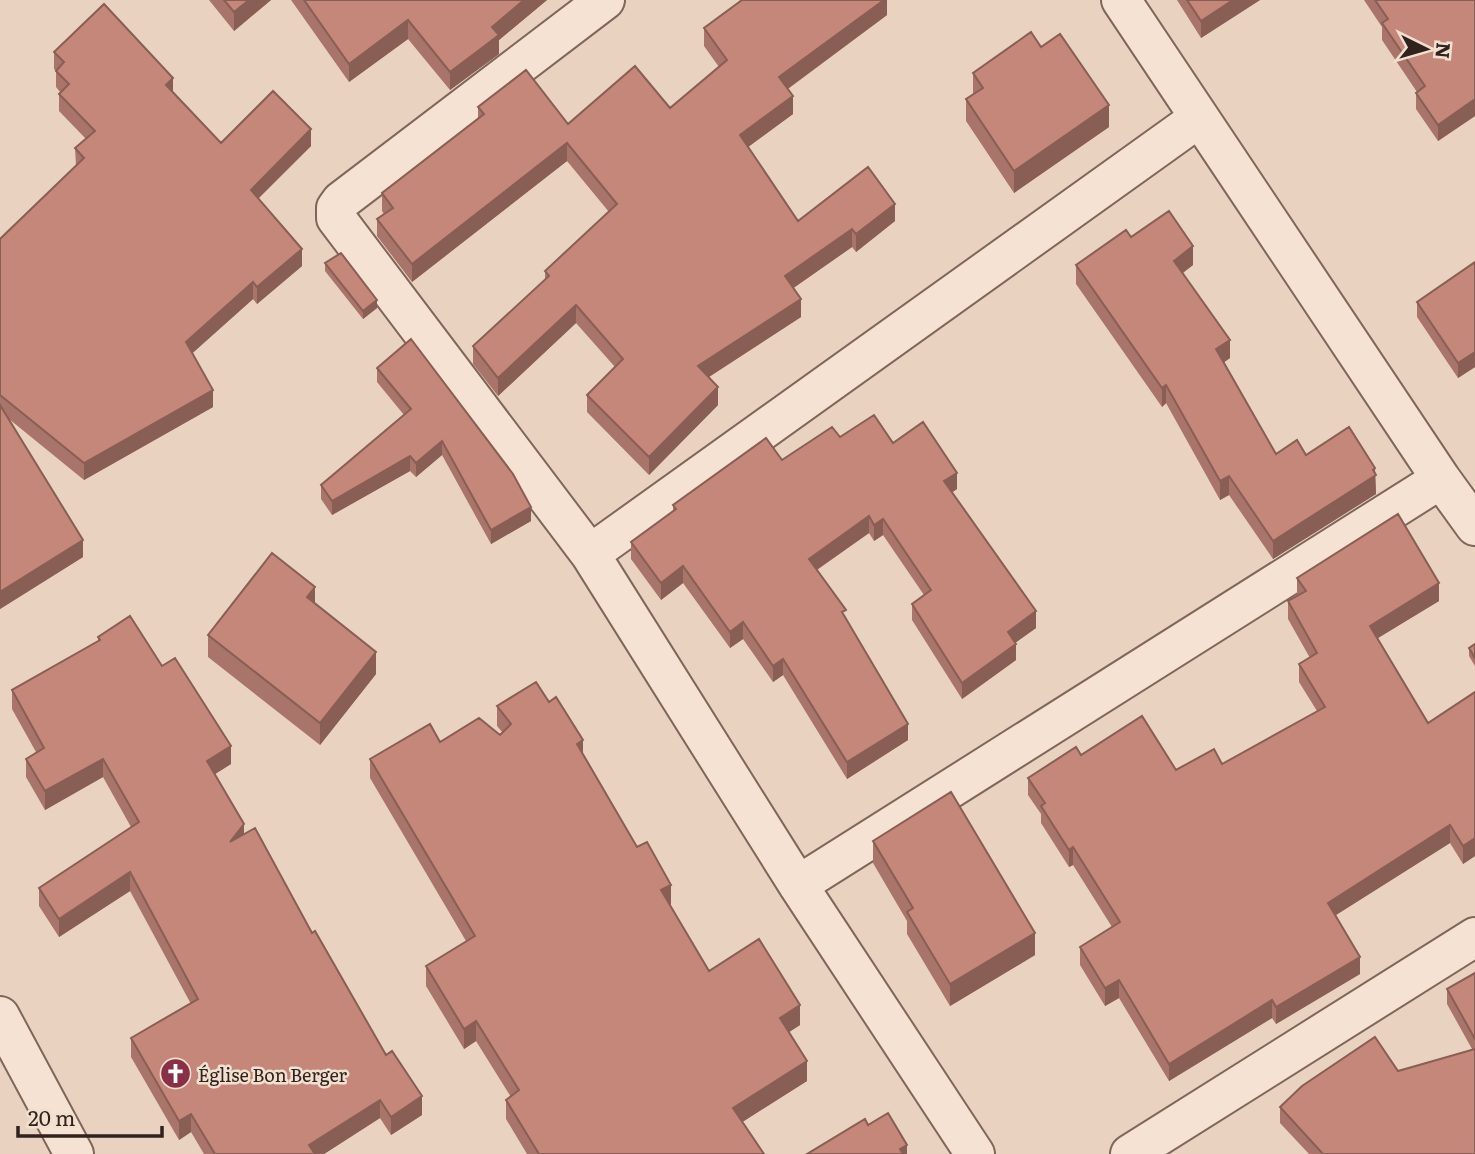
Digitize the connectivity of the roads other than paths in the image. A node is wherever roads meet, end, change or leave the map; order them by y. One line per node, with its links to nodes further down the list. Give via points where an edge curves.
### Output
1 (605, 0): 6 (street, via 336,208 336,218)
2 (1121, 0): 3 (street)
3 (1199, 118): 4 (street); 6 (street)
4 (1441, 479): 5 (street); 7 (street)
5 (1475, 526)
6 (590, 554): 7 (street)
7 (797, 885): 11 (street)
8 (1475, 937): 12 (street)
9 (0, 1016): 10 (street)
10 (74, 1154)
11 (975, 1154)
12 (1130, 1154)

